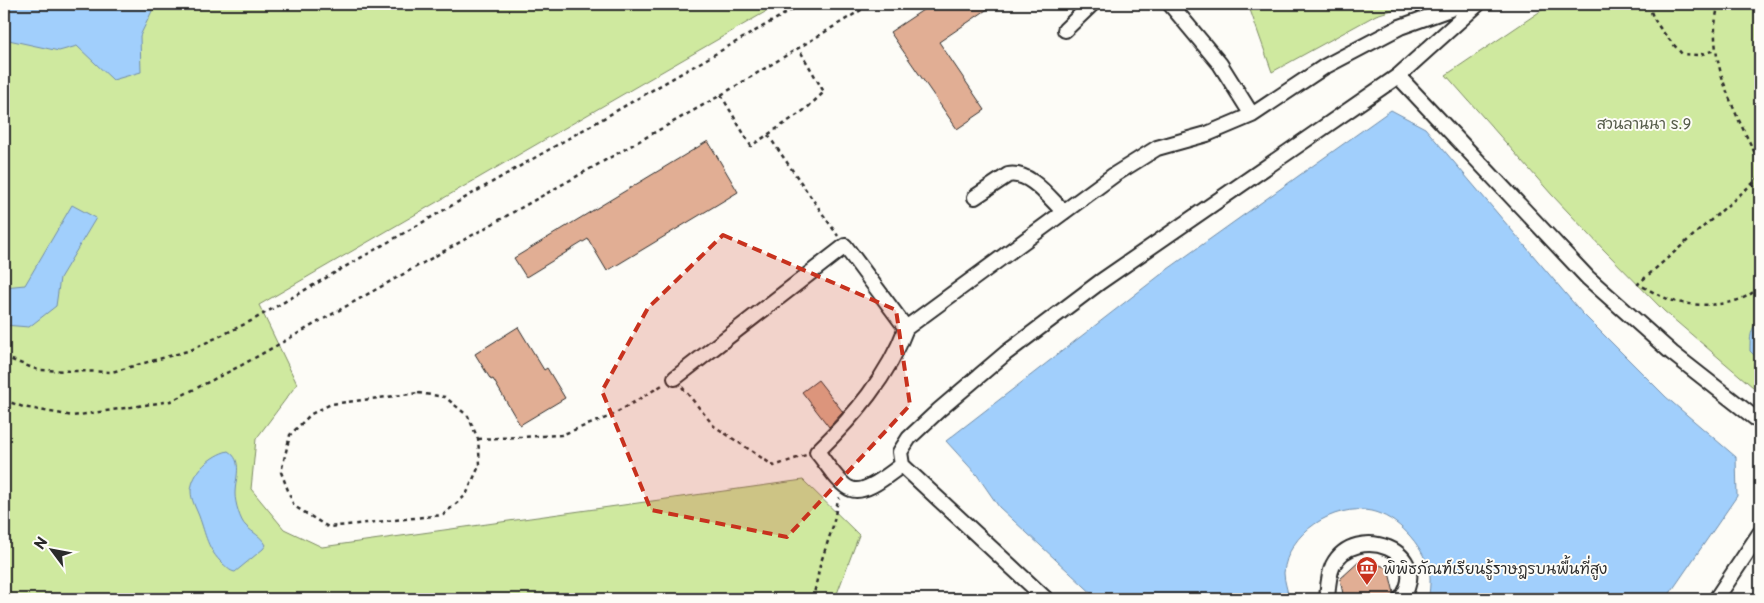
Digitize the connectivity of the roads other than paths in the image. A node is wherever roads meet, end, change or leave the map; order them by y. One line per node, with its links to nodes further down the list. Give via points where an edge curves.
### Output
1 (1092, 4): 5 (street)
2 (1170, 4): 7 (street, via 1220,64)
3 (1464, 4): 7 (street, via 1400,28 1324,67)
4 (1478, 4): 6 (street)
5 (1065, 30)
6 (1398, 76): 12 (street, via 1588,278 1672,353); 13 (street, via 1100,282 1006,353 909,438 900,452)
7 (1252, 115): 9 (street, via 1207,134 1157,148)
8 (975, 197): 9 (street, via 1014,174 1029,178)
9 (1064, 212): 10 (street)
10 (906, 328): 11 (street, via 844,246); 13 (street, via 895,353 862,404 817,452 851,490 875,484)
11 (675, 378)
12 (1760, 422)
13 (902, 465): 15 (street)
14 (1760, 533): 18 (street)
15 (1046, 599)
16 (1327, 599): 17 (street, via 1333,566 1339,556 1348,548 1369,544 1380,545 1405,559 1409,582)
17 (1401, 599)
18 (1716, 599)

